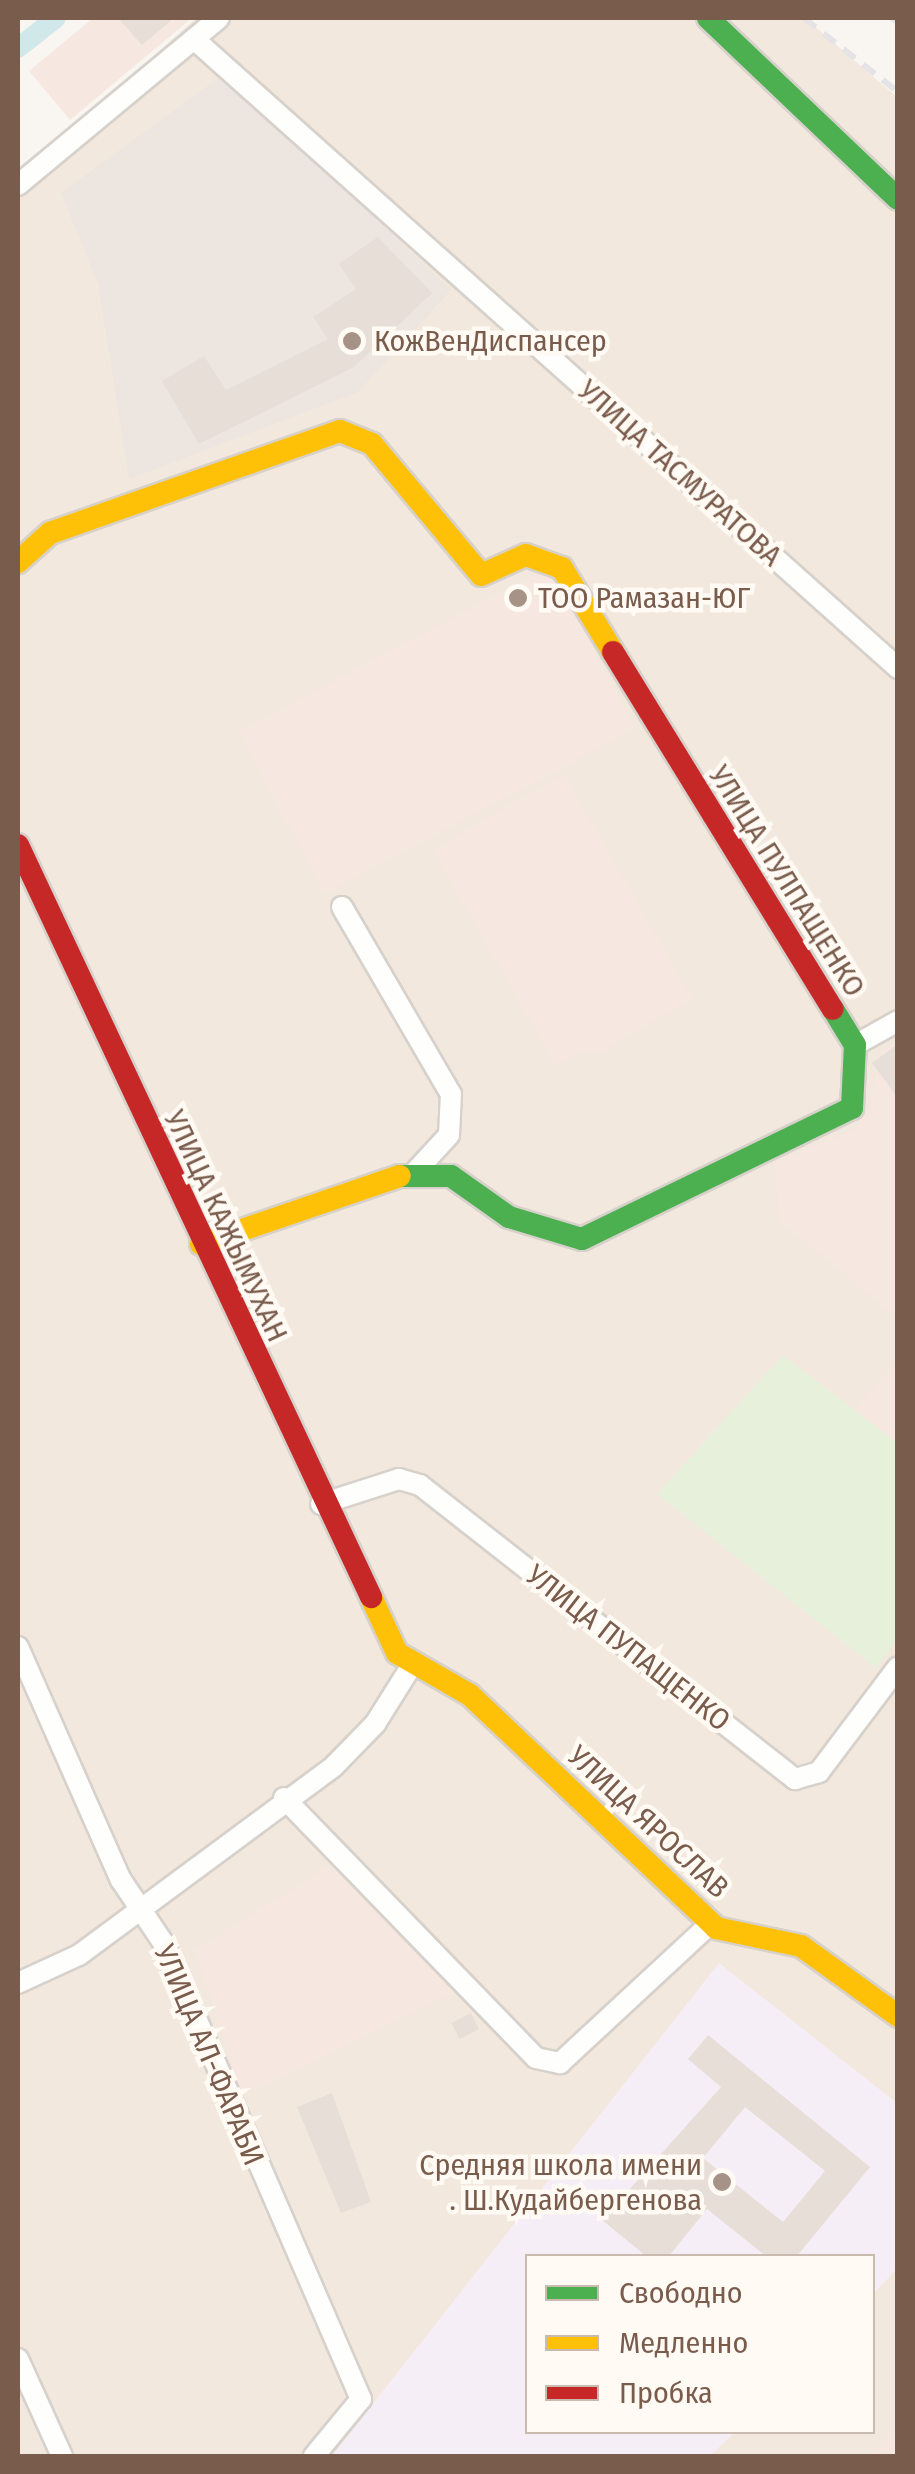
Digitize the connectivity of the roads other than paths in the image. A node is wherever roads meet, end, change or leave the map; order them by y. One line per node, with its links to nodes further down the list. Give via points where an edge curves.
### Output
1 (219, 18): 3 (street)
2 (708, 18): 5 (street)
3 (194, 39): 4 (street); 7 (street, УЛИЦА ТАСМУРАТОВА)
4 (18, 184)
5 (898, 199)
6 (18, 562): 11 (street, УЛИЦА ПУЛПАЩЕНКО, via 50,533 340,431 372,444 481,575 526,555 562,568)
7 (898, 668)
8 (18, 845): 13 (street, УЛИЦА КАЖЫМУХАН)
9 (342, 907): 12 (street, via 451,1094 449,1135)
10 (898, 1020): 11 (street)
11 (854, 1045): 12 (street, УЛИЦА ПУЛПАЩЕНКО, via 852,1108 582,1240 509,1217 451,1176)
12 (416, 1171): 13 (street)
13 (201, 1244): 14 (street, УЛИЦА КАЖЫМУХАН)
14 (321, 1504): 15 (street, УЛИЦА КАЖЫМУХАН); 18 (street, УЛИЦА ПУПАЩЕНКО, via 399,1479 420,1485 795,1778 819,1772)
15 (383, 1629): 17 (street, УЛИЦА ЯРОСЛАВ)
16 (18, 1648): 20 (street, УЛИЦА АЛ-ФАРАБИ)
17 (412, 1665): 19 (street, via 376,1724); 21 (street, УЛИЦА ЯРОСЛАВ, via 470,1696)
18 (898, 1667)
19 (284, 1798): 20 (street); 21 (street, via 536,2058 560,2063)
20 (138, 1906): 22 (street, via 79,1955); 26 (street, УЛИЦА АЛ-ФАРАБИ, via 164,1944 361,2399)
21 (711, 1923): 23 (street, УЛИЦА ЯРОСЛАВ, via 741,1938 801,1946)
22 (18, 1983)
23 (898, 2016)
24 (18, 2359): 25 (street)
25 (62, 2456)
26 (314, 2456)

